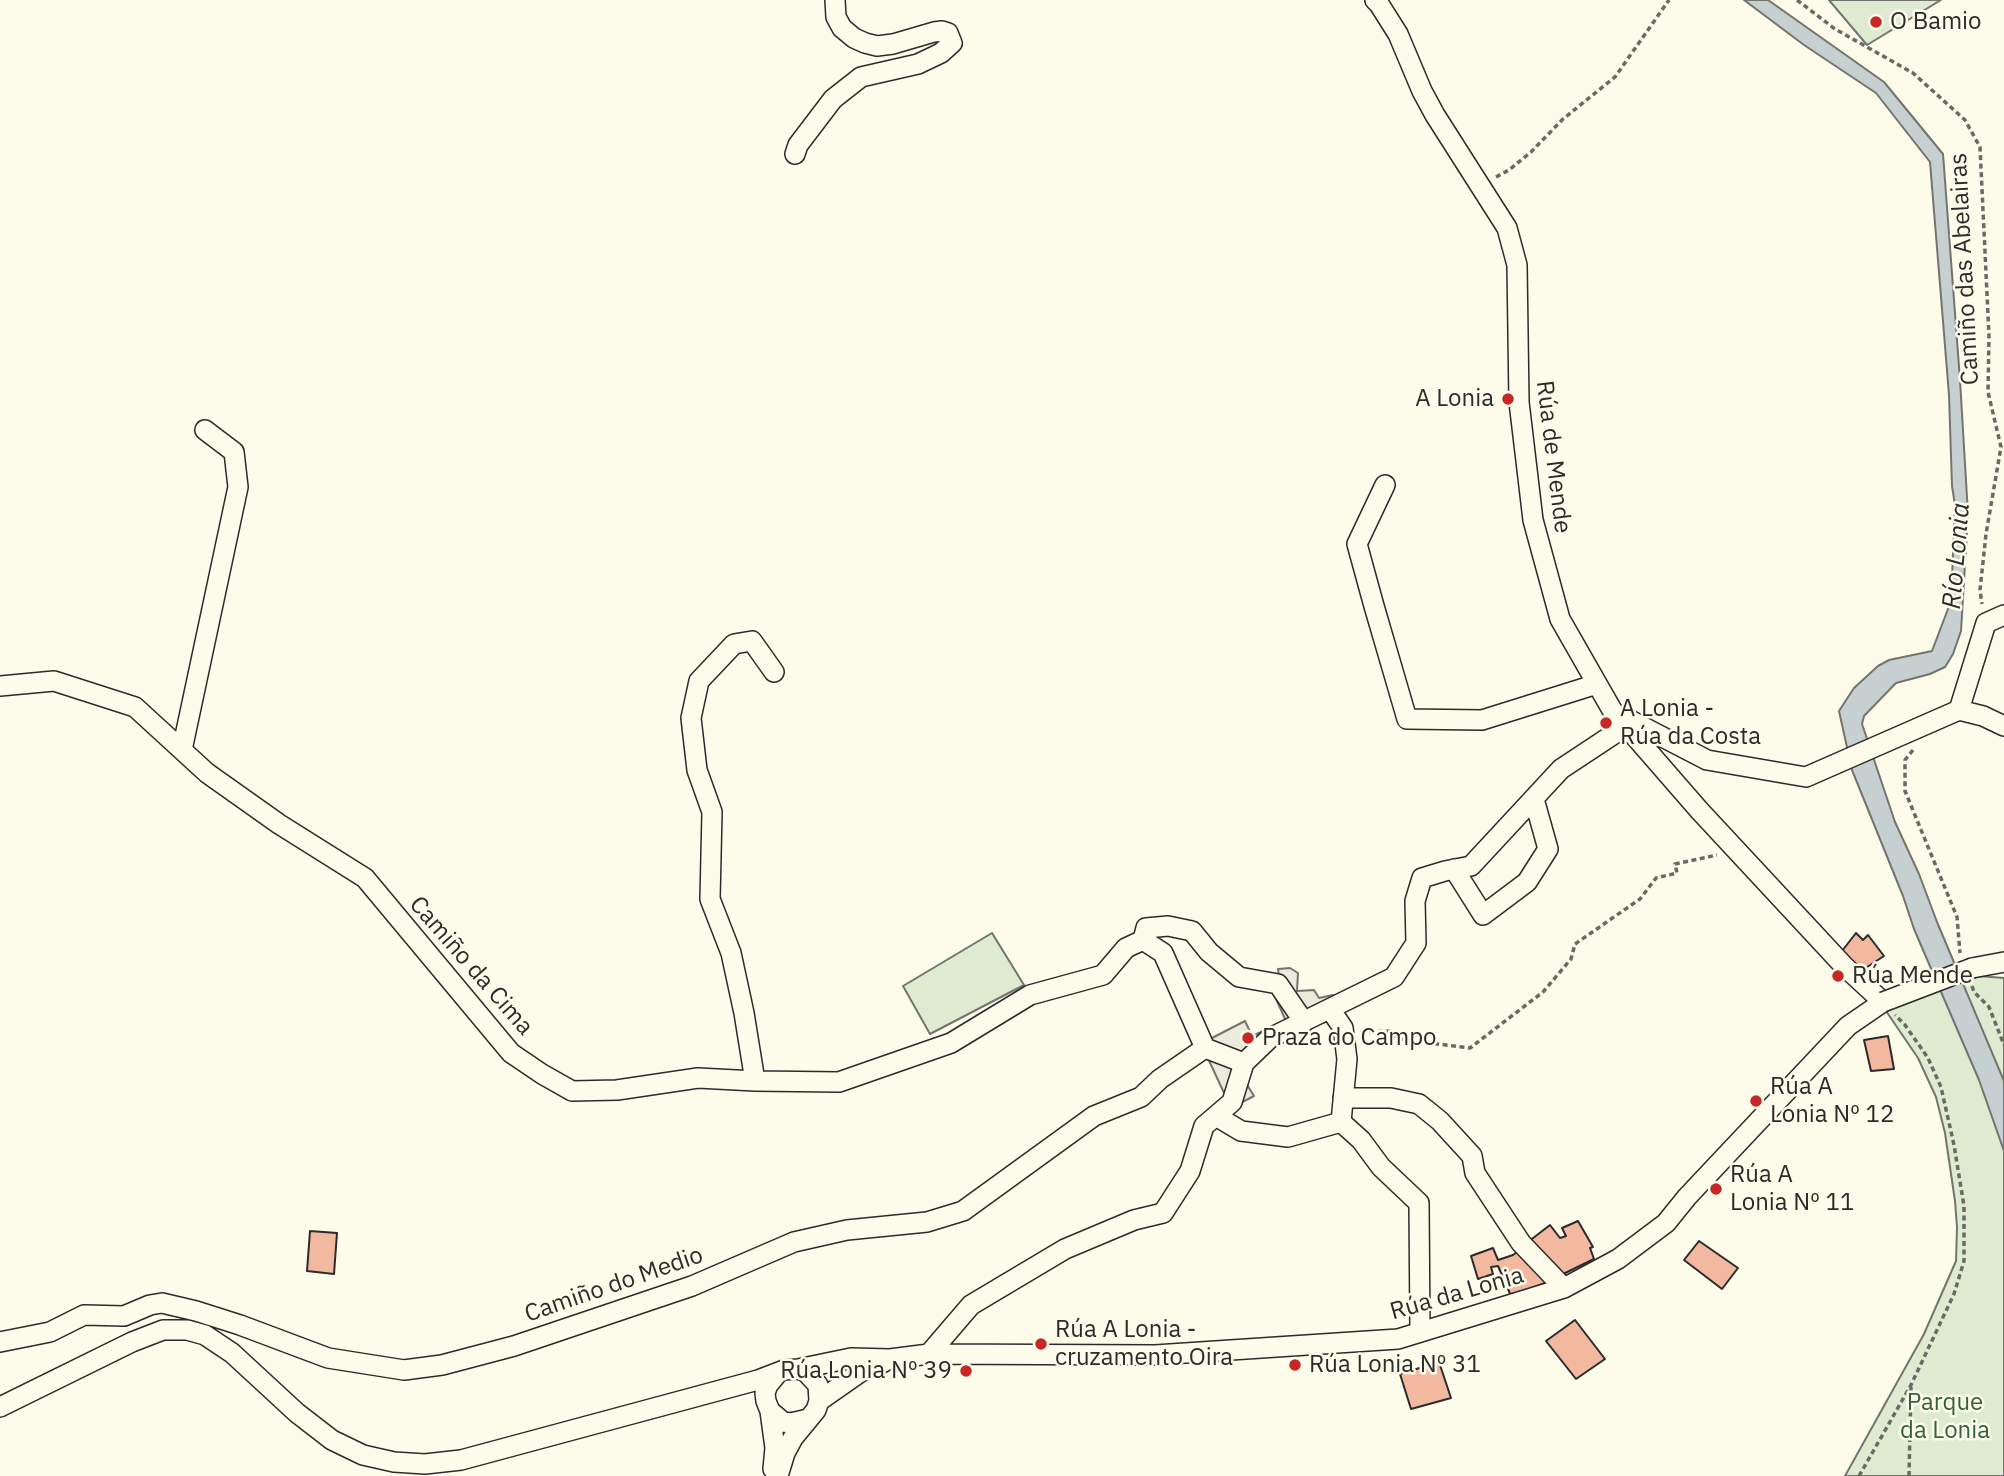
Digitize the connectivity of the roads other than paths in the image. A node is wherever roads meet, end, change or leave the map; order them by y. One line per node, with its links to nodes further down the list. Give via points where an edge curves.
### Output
1 (835, 0): 3 (street, via 842,28 865,43 893,44 934,32 948,33 952,43 918,64 861,77 833,99)
2 (1374, 0): 8 (street, Rúa de Mende, via 1398,34 1422,91 1507,228 1517,265 1518,402 1532,520 1560,619)
3 (795, 154)
4 (205, 430): 14 (street, via 234,452 238,487)
5 (1385, 485): 8 (street, via 1357,544 1407,719 1482,720)
6 (1995, 619): 11 (street)
7 (774, 672): 24 (street, via 751,641 734,644 699,681 691,718 697,770 712,812 709,899 730,953)
8 (1597, 684): 10 (street, Rúa de Mende)
9 (0, 686): 14 (street, Camiño da Cima, via 54,681 135,707)
10 (1612, 710): 11 (street, via 1707,760 1806,777); 12 (street, Rúa de Mende)
11 (1953, 712): 13 (street, via 1983,716)
12 (1626, 726): 15 (street, via 1561,769); 19 (street, Rúa de Mende, via 1844,966)
13 (2004, 726)
14 (181, 750): 24 (street, Camiño da Cima, via 248,802 365,878 511,1053 542,1074 572,1091 617,1090 698,1078)
15 (1534, 799): 16 (street, via 1471,866); 16 (street, via 1548,849 1527,882 1483,915)
16 (1454, 869): 20 (street, via 1422,878 1415,901 1416,943 1394,977)
17 (1143, 940): 21 (street, Camiño da Cima, via 1146,928 1192,931 1209,953 1239,977 1278,985); 22 (street, via 1163,953); 24 (street, Camiño da Cima, via 1126,948 1103,975 1030,995 951,1043 839,1082)
18 (2004, 962): 19 (street, Rúa da Lonia, bridge, via 1967,967)
19 (1883, 1002): 28 (street, Rúa da Lonia, via 1849,1026 1666,1223 1618,1259)
20 (1330, 1009): 21 (street); 25 (street, via 1344,1034)
21 (1304, 1022): 23 (street, via 1270,1038)
22 (1205, 1048): 23 (street); 29 (street, Camiño do Medio, via 1141,1097 1094,1116 963,1210 927,1222 847,1230 794,1242 692,1286 442,1366 404,1370 328,1358)
23 (1244, 1063): 26 (street, via 1232,1102)
24 (755, 1081)
25 (1343, 1097): 27 (street); 28 (street, via 1419,1104 1440,1121 1472,1157 1475,1173 1521,1243)
26 (1216, 1116): 27 (street, via 1241,1131 1287,1137); 33 (street, via 1204,1126 1190,1171 1163,1213 1065,1249 971,1305)
27 (1340, 1122): 31 (street, via 1419,1203)
28 (1564, 1288): 31 (street, Rúa da Lonia)
29 (196, 1311): 30 (street); 32 (street, Camiño do Medio, via 162,1303 124,1316 84,1315 50,1332)
30 (187, 1330): 37 (street, via 205,1335 232,1353 332,1440 363,1455 394,1462 461,1461); 40 (street, via 163,1330 132,1342)
31 (1420, 1332): 33 (street, Rúa da Lonia, via 1398,1339 1155,1355)
32 (0, 1342)
33 (929, 1354): 34 (street, Rúa da Lonia)
34 (890, 1359): 35 (street, Rúa da Lonia, via 851,1358); 38 (street, Rúa da Lonia, via 862,1371)
35 (798, 1369): 36 (street); 38 (street, via 818,1385)
36 (778, 1373): 37 (street); 39 (street, via 768,1385)
37 (712, 1392): 39 (street, via 741,1393)
38 (820, 1401): 41 (street)
39 (768, 1406): 41 (street, via 776,1417 791,1423); 42 (street, via 775,1448)
40 (0, 1407)
41 (808, 1419): 43 (street, via 785,1453)
42 (772, 1476)
43 (778, 1476)

